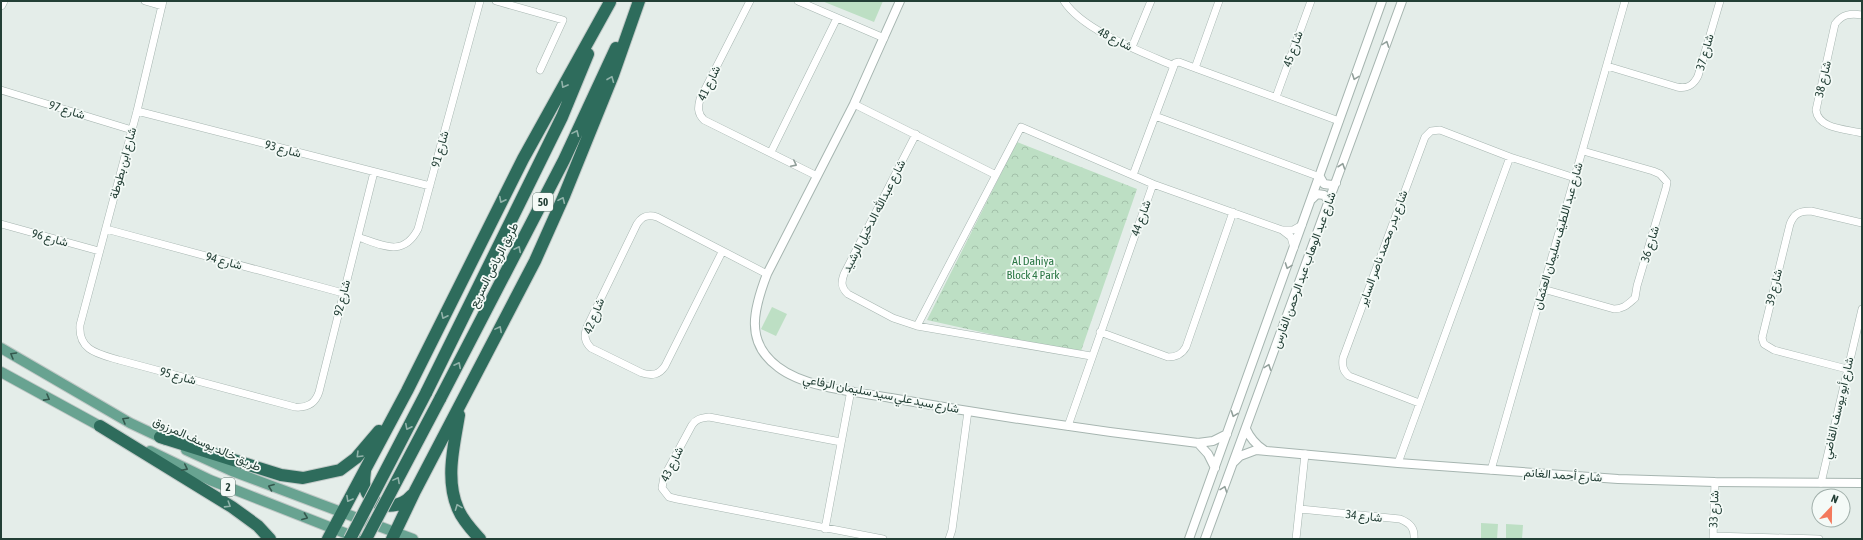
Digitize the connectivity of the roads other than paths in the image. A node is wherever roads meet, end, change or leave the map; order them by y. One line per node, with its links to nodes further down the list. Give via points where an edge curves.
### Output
1 (2, 1): 19 (main road)
2 (145, 1): 18 (street)
3 (480, 1): 48 (street, شارع 91)
4 (496, 1): 27 (street, via 562,20)
5 (639, 1): 74 (highway, one-way to 5, via 535,261 564,196 613,75); 109 (highway, طريق الرياض السريع / 50, one-way to 5, bridge, via 564,160)
6 (750, 1): 38 (street, شارع 41, via 700,99 698,110 704,120)
7 (798, 1): 21 (street)
8 (900, 1): 22 (street, شارع سيد علي سيد سليمان الرفاعي)
9 (1064, 1): 23 (street, شارع 48, via 1077,17 1090,26)
10 (1151, 1): 23 (street)
11 (1219, 1): 26 (street)
12 (1311, 1): 29 (street, شارع 45)
13 (1382, 1): 33 (street, شارع عبد الوهاب عبد الرحمن الفارس, one-way to 33)
14 (1402, 1): 46 (street, شارع عبد الوهاب عبد الرحمن الفارس, one-way to 14)
15 (1626, 1): 25 (street, شارع عبد اللطيف سليمان العثمان)
16 (1720, 1): 25 (street, شارع 37, via 1698,76 1691,86 1677,86)
17 (610, 2): 73 (highway, one-way to 73, via 523,159); 107 (highway, طريق الرياض السريع / 50, one-way to 107, bridge, via 562,118 426,393)
18 (163, 4): 31 (street, شارع ابن بطوطة)
19 (1, 5)
20 (1862, 15): 35 (street, شارع 38, via 1849,14 1836,24 1816,110 1816,116 1823,123)
21 (837, 18): 22 (street); 38 (street)
22 (884, 38): 30 (street, شارع سيد علي سيد سليمان الرفاعي)
23 (1132, 47): 24 (street, شارع 48)
24 (1174, 66): 26 (street, via 1179,62); 32 (street)
25 (1607, 66): 37 (street, شارع عبد اللطيف سليمان العثمان)
26 (1195, 68): 29 (street)
27 (540, 70)
28 (1, 90): 34 (street, شارع 97)
29 (1276, 97): 33 (street)
30 (854, 104): 36 (street); 42 (street, شارع سيد علي سيد سليمان الرفاعي)
31 (138, 111): 34 (street, شارع ابن بطوطة); 40 (street, شارع 93)
32 (1155, 116): 43 (street); 44 (street)
33 (1339, 121): 44 (street, شارع عبد الوهاب عبد الرحمن الفارس)
34 (132, 130): 55 (street, شارع ابن بطوطة)
35 (1862, 133)
36 (916, 134): 41 (street); 66 (street, شارع عبدالله الدخيل الرشيد, via 844,274 842,287 848,294 893,318)
37 (1582, 151): 45 (street, شارع عبد اللطيف سليمان العثمان); 62 (street, شارع 36, via 1660,174 1667,182 1666,188 1635,298 1625,307 1614,309)
38 (771, 152): 42 (street, شارع 41, one-way to 42)
39 (1510, 157): 45 (street, شارع بدر محمد ناصر الساير); 75 (street); 75 (street, شارع بدر محمد ناصر الساير, via 1440,130 1432,131 1425,136 1342,365 1349,376)
40 (374, 172): 48 (street, شارع 93); 57 (street, شارع 92)
41 (996, 175): 43 (street, via 1021,127); 66 (street)
42 (817, 176): 61 (street, شارع سيد علي سيد سليمان الرفاعي)
43 (1133, 176): 47 (street)
44 (1320, 177): 46 (street, via 1324,184 1332,185); 49 (street, شارع عبد الوهاب عبد الرحمن الفارس)
45 (1575, 178): 62 (street, شارع عبد اللطيف سليمان العثمان)
46 (1336, 182): 50 (street, شارع عبد الوهاب عبد الرحمن الفارس)
47 (1153, 184): 51 (street, شارع 44); 67 (street, شارع 44)
48 (430, 186): 57 (street, شارع 91, via 418,229 410,242 390,247)
49 (1312, 199): 50 (street, via 1320,194 1327,197); 54 (street, شارع عبد الوهاب عبد الرحمن الفارس)
50 (1329, 204): 80 (street, شارع عبد الوهاب عبد الرحمن الفارس, one-way to 50)
51 (1233, 212): 56 (street, شارع 44); 67 (street, via 1183,352 1168,357)
52 (1862, 223): 70 (street, شارع 39, via 1810,211 1795,215 1790,224 1762,338 1764,344 1774,350)
53 (1, 224): 59 (street, شارع 96)
54 (1302, 225): 56 (street, via 1293,230); 58 (street, شارع عبد الوهاب عبد الرحمن الفارس)
55 (106, 229): 59 (street, شارع ابن بطوطة); 63 (street, شارع 94)
56 (1282, 230): 58 (street, via 1291,237)
57 (358, 237): 63 (street, شارع 92)
58 (1294, 248): 81 (street, شارع عبد الوهاب عبد الرحمن الفارس, one-way to 81)
59 (99, 251): 65 (street, شارع ابن بطوطة)
60 (722, 252): 60 (street, شارع 42, via 657,217 643,217 637,224 587,326 587,344 642,373 659,373 665,366); 61 (street, شارع 42)
61 (767, 274): 72 (street, شارع سيد علي سيد سليمان الرفاعي, via 755,308 754,321 756,334 768,358 789,374 819,384)
62 (1543, 290): 91 (street, شارع عبد اللطيف سليمان العثمان)
63 (343, 293): 76 (street, شارع 92, via 317,398 303,408)
64 (1862, 309): 70 (street, شارع أبو يوسف القاضي)
65 (80, 325): 76 (street, شارع 95, via 80,340 85,346 104,356)
66 (917, 326): 69 (street, شارع عبدالله الدخيل الرشيد)
67 (1100, 332): 69 (street, شارع 44)
68 (1, 348): 82 (main road, طريق خالد يوسف المرزوق / 2, one-way to 68, via 130,423)
69 (1091, 356): 79 (street, شارع 44)
70 (1847, 369): 93 (street, شارع أبو يوسف القاضي)
71 (1, 372): 78 (main road, 2, one-way to 78)
72 (851, 390): 77 (street, شارع سيد علي سيد سليمان الرفاعي); 83 (street)
73 (407, 391): 82 (highway, one-way to 82, via 371,442 356,458 340,470 321,475 303,478 281,475); 90 (highway)
74 (462, 401): 95 (highway); 111 (highway, one-way to 74, via 458,510 453,492 452,458)
75 (1419, 403): 88 (street)
76 (295, 407)
77 (968, 411): 79 (street, شارع سيد علي سيد سليمان الرفاعي); 113 (street)
78 (100, 426): 103 (main road, 2, one-way to 103, via 210,480); 106 (highway, one-way to 106, via 232,507 258,526)
79 (1068, 426): 84 (street, شارع سيد علي سيد سليمان الرفاعي)
80 (1246, 429): 85 (street, via 1253,442); 87 (street, شارع عبد الوهاب عبد الرحمن الفارس)
81 (1227, 434): 84 (street, شارع سيد علي سيد سليمان الرفاعي, via 1213,441); 89 (street, شارع عبد الوهاب عبد الرحمن الفارس)
82 (160, 437): 98 (main road, طريق خالد يوسف المرزوق / 2, one-way to 82, via 232,472)
83 (841, 442): 101 (street); 101 (street, شارع 43, via 709,417 698,419 692,425 661,483 664,493 677,499)
84 (1198, 443): 89 (street, via 1208,454)
85 (1265, 451): 86 (street, شارع أحمد الغانم); 87 (street, شارع أحمد الغانم, via 1248,452)
86 (1305, 454): 88 (street, شارع أحمد الغانم); 97 (street)
87 (1234, 462): 99 (street, شارع عبد الوهاب عبد الرحمن الفارس, one-way to 87)
88 (1398, 464): 91 (street, شارع أحمد الغانم)
89 (1215, 468): 96 (street, شارع عبد الوهاب عبد الرحمن الفارس)
90 (365, 470): 95 (highway, via 363,482 367,493 385,506 397,506 408,500); 98 (highway, one-way to 98)
91 (1491, 470): 92 (street, شارع أحمد الغانم, via 1618,479)
92 (1715, 482): 93 (street, شارع أحمد الغانم); 105 (street, شارع 33)
93 (1821, 483): 94 (street, شارع أحمد الغانم)
94 (1862, 483)
95 (415, 491): 104 (highway)
96 (1201, 508): 99 (street, via 1205,514); 100 (street, شارع عبد الوهاب عبد الرحمن الفارس)
97 (1300, 509): 116 (street); 117 (street, شارع 34, via 1400,520 1410,524)
98 (341, 514): 103 (highway); 104 (main road, طريق خالد يوسف المرزوق / 2)
99 (1215, 514): 102 (street, شارع عبد الوهاب عبد الرحمن الفارس)
100 (1195, 524): 102 (street, via 1205,524); 114 (street, شارع عبد الوهاب عبد الرحمن الفارس)
101 (825, 529): 112 (street, شارع 43)
102 (1209, 530): 115 (street, شارع عبد الوهاب عبد الرحمن الفارس)
103 (330, 534): 108 (main road, 2)
104 (393, 536): 110 (main road, طريق خالد يوسف المرزوق / 2)
105 (1713, 538): 118 (street, شارع 33)
106 (270, 539)
107 (350, 539)
108 (360, 539)
109 (366, 539)
110 (413, 539)
111 (480, 539)
112 (883, 539)
113 (949, 539)
114 (1189, 539)
115 (1206, 539)
116 (1296, 539)
117 (1414, 539)
118 (1819, 539)

